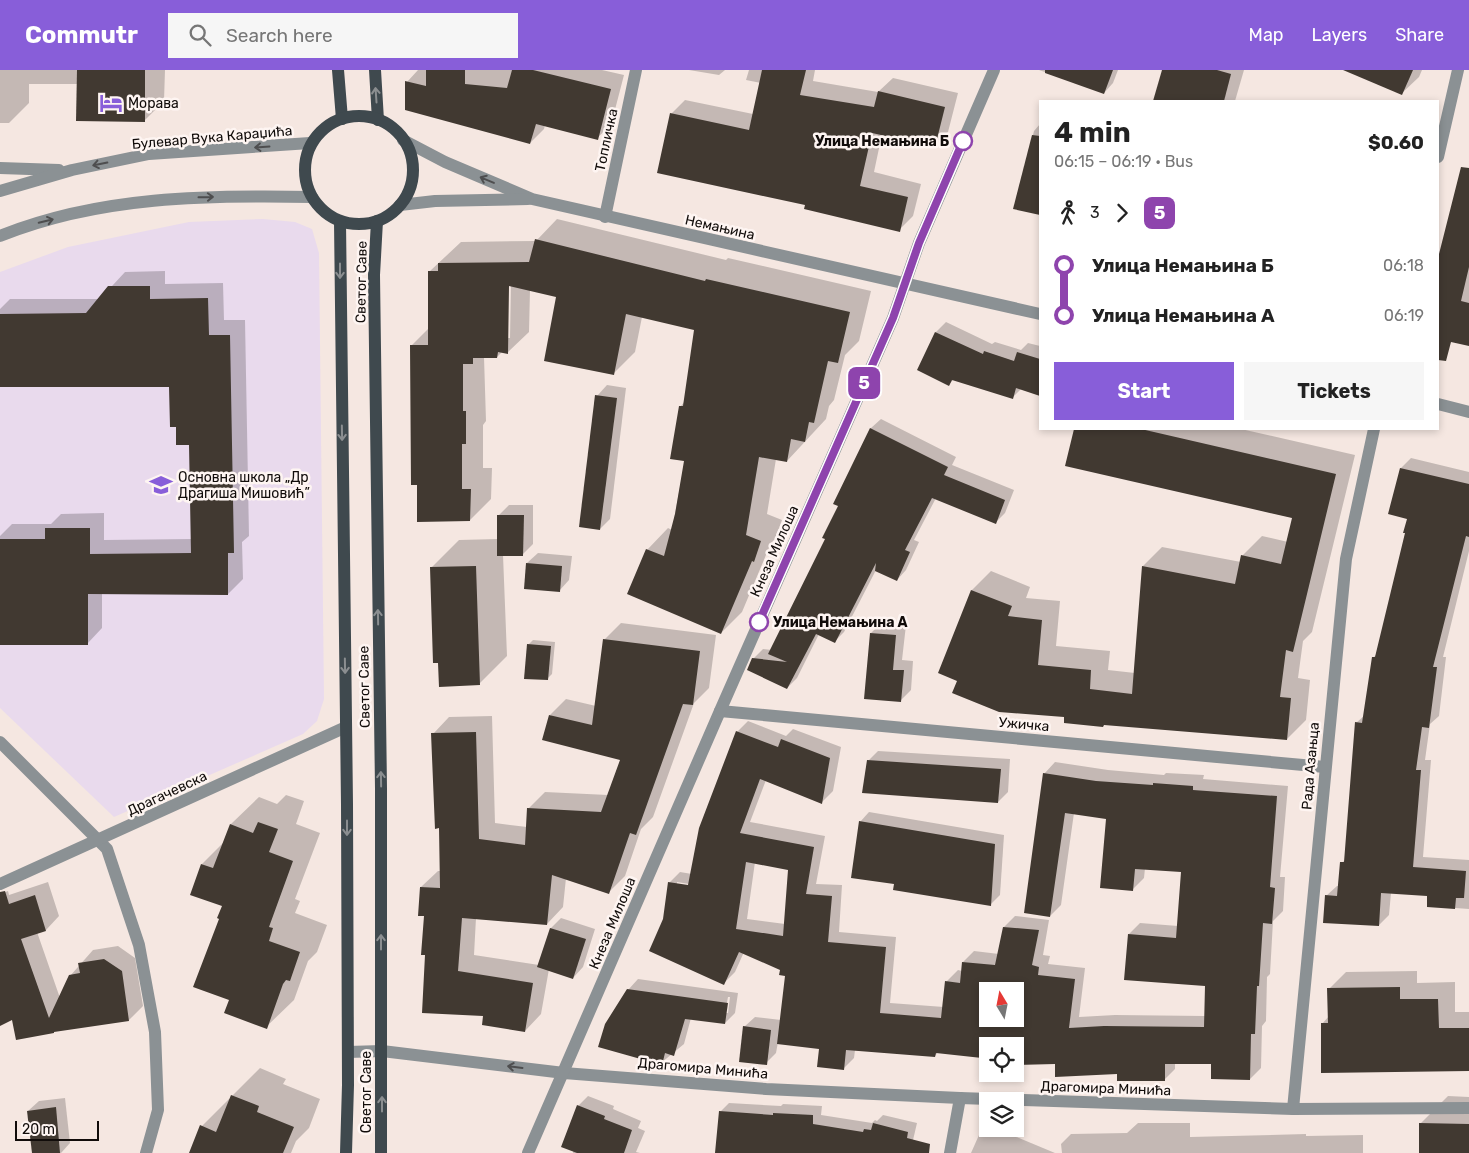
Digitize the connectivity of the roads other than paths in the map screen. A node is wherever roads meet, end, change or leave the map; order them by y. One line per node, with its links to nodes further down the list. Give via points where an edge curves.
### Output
1 (338, 70): 6 (main road)
2 (375, 70): 7 (main road, one-way to 2)
3 (636, 70): 17 (street, Топличка)
4 (994, 70): 21 (street, Кнеза Милоша, via 919,243)
5 (1458, 70): 10 (street)
6 (342, 119): 7 (main road, via 362,117); 9 (main road, via 329,125)
7 (378, 120): 8 (main road, via 388,123)
8 (403, 140): 15 (street, Немањина, one-way to 8, via 445,162); 16 (main road, via 411,156 412,173 409,190)
9 (310, 143): 12 (street, Булевар Вука Караџића, one-way to 12, via 149,154); 14 (main road, via 304,169)
10 (1439, 153)
11 (0, 168): 12 (street)
12 (72, 170): 13 (street, Булевар Вука Караџића)
13 (0, 191)
14 (312, 197): 18 (main road, via 327,215); 20 (street, one-way to 14, via 26,226 111,206 196,197)
15 (532, 199): 16 (street); 17 (street, Немањина)
16 (400, 205): 19 (main road)
17 (605, 217): 21 (street, Немањина)
18 (340, 222): 19 (main road); 27 (main road, Светог Саве, one-way to 27)
19 (377, 222): 32 (main road, Светог Саве, one-way to 19, via 374,275)
20 (0, 236)
21 (906, 284): 22 (street, Немањина); 26 (street, Кнеза Милоша)
22 (1039, 314)
23 (1439, 404): 24 (street)
24 (1469, 412)
25 (1374, 430): 29 (street, Рада Азањца, via 1346,559)
26 (720, 711): 29 (street, Ужичка); 34 (street, Кнеза Милоша)
27 (346, 727): 30 (street, Драгачевска); 33 (main road, Светог Саве, one-way to 33)
28 (0, 742): 30 (street)
29 (1325, 767): 37 (street, Рада Азањца)
30 (100, 840): 31 (street, Драгачевска); 38 (street, via 107,849 139,945 155,1032 158,1110)
31 (0, 884)
32 (382, 1051): 33 (street, Драгомира Минића); 34 (street, Драгомира Минића, one-way to 32); 40 (main road, Светог Саве, one-way to 32)
33 (348, 1052): 39 (main road, Светог Саве)
34 (564, 1073): 35 (street, Драгомира Минића, via 766,1089); 41 (street, Кнеза Милоша)
35 (960, 1098): 37 (street, Драгомира Минића); 42 (street)
36 (1469, 1108): 37 (street, Драгомира Минића)
37 (1293, 1109)
38 (146, 1153)
39 (346, 1153)
40 (381, 1153)
41 (528, 1153)
42 (950, 1153)

